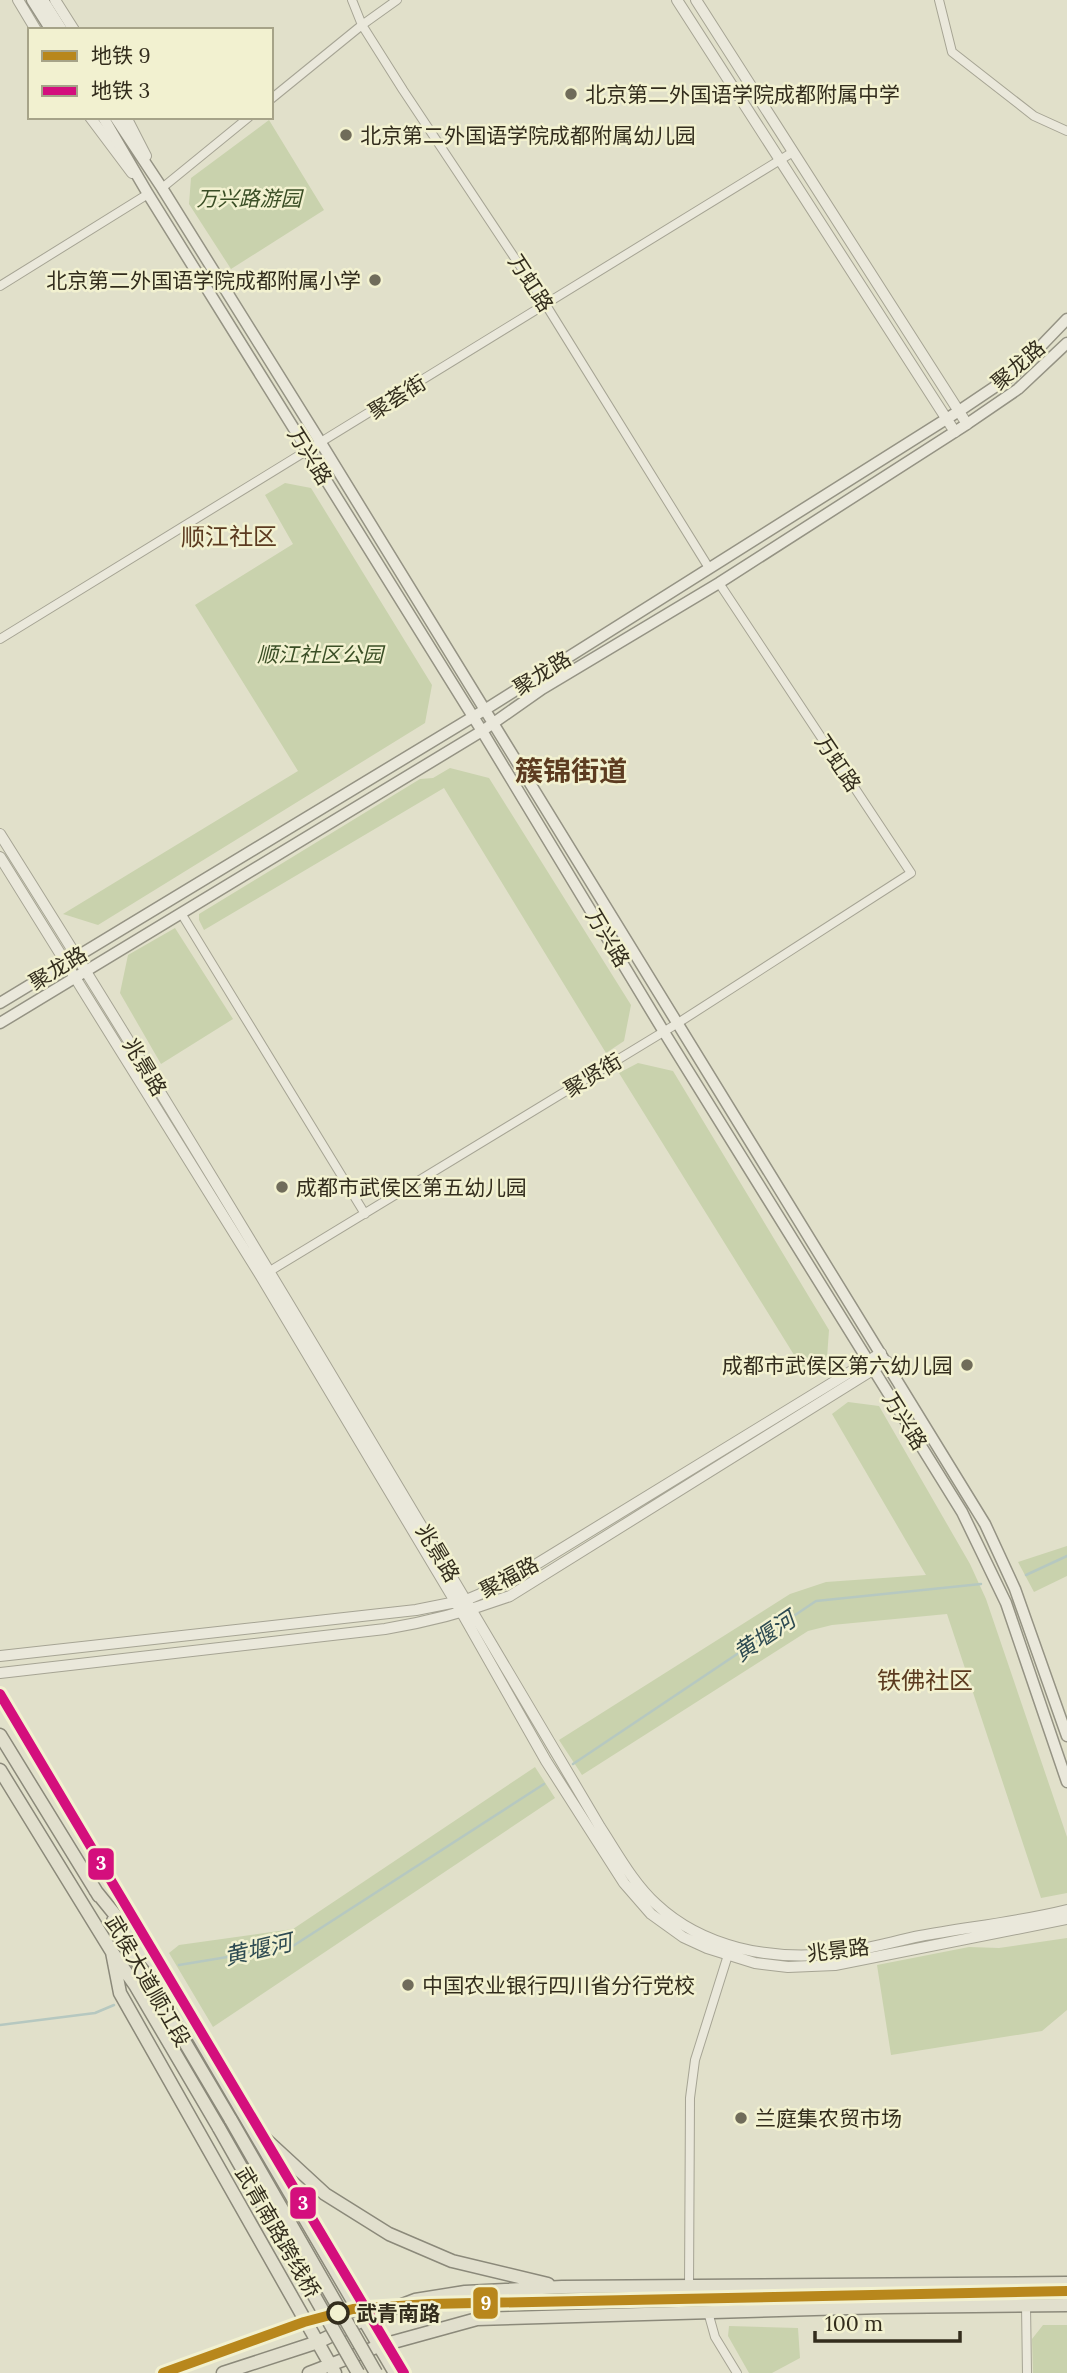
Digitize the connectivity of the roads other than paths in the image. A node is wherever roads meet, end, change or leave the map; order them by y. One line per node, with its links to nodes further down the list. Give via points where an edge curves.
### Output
1 (18, 0): 11 (street)
2 (32, 0): 12 (main road)
3 (43, 0): 13 (main road)
4 (55, 0): 14 (street)
5 (352, 0): 10 (street, 万虹路)
6 (397, 0): 10 (street)
7 (677, 0): 23 (street)
8 (695, 0): 22 (street)
9 (939, 0): 21 (street, via 952,52 1034,116)
10 (362, 25): 15 (street); 27 (street, 万虹路)
11 (35, 28)
12 (50, 28)
13 (61, 28)
14 (73, 28)
15 (273, 97)
16 (91, 119): 25 (street)
17 (104, 119): 25 (main road, 万兴路)
18 (116, 119): 24 (main road)
19 (127, 119): 24 (street)
20 (247, 119): 24 (street)
21 (1067, 131)
22 (793, 152): 23 (street, 聚荟街); 30 (street)
23 (780, 160): 27 (street, 聚荟街); 31 (street)
24 (163, 188): 34 (main road)
25 (148, 194): 26 (street); 35 (main road, 万兴路)
26 (0, 286)
27 (546, 306): 34 (street, 聚荟街); 36 (street, 万虹路)
28 (1067, 319): 30 (main road, 聚龙路, via 1014,374)
29 (1067, 343): 32 (main road, 聚龙路, via 1018,389)
30 (959, 411): 31 (main road, 聚龙路); 32 (street)
31 (948, 419): 33 (street); 36 (main road, 聚龙路)
32 (967, 424): 33 (main road, 聚龙路)
33 (955, 432): 37 (main road, 聚龙路)
34 (321, 443): 35 (street, 聚荟街); 39 (main road)
35 (307, 452): 38 (street, 聚荟街); 40 (main road, 万兴路)
36 (709, 568): 39 (main road, 聚龙路)
37 (719, 583): 41 (main road, 聚龙路); 45 (street, 万虹路)
38 (0, 639)
39 (486, 709): 40 (main road, 聚龙路); 41 (main road)
40 (472, 716): 42 (main road, 万兴路); 47 (main road, 聚龙路)
41 (494, 722): 42 (main road, 聚龙路); 53 (main road)
42 (482, 731): 46 (main road, 聚龙路); 54 (main road, 万兴路)
43 (0, 834): 47 (street, 兆景路)
44 (0, 857): 48 (street, 兆景路)
45 (911, 873): 53 (street, 聚贤街)
46 (181, 913): 49 (main road, 聚龙路); 55 (street)
47 (77, 956): 48 (main road, 聚龙路); 49 (street, 兆景路)
48 (66, 963): 50 (street, 兆景路); 51 (main road, 聚龙路)
49 (86, 970): 50 (main road, 聚龙路); 56 (street, 兆景路)
50 (75, 977): 52 (main road, 聚龙路); 59 (street, 兆景路)
51 (0, 1003)
52 (0, 1023)
53 (678, 1023): 54 (street, 聚贤街); 57 (main road)
54 (664, 1032): 55 (street, 聚贤街); 58 (main road, 万兴路)
55 (365, 1214): 56 (street, 聚贤街)
56 (270, 1271): 59 (street, 兆景路)
57 (884, 1357): 58 (street, 聚福路); 64 (main road, via 1002,1559)
58 (871, 1365): 59 (street, 聚福路, via 504,1584); 60 (street, via 510,1596); 66 (main road, 万兴路, via 985,1557 1006,1604)
59 (460, 1601): 60 (street, 兆景路); 61 (street, 聚福路, via 416,1610)
60 (467, 1611): 62 (street, via 385,1629); 68 (street, 兆景路, via 636,1882 657,1905 709,1939 769,1954 832,1954); 71 (street, 兆景路, via 547,1761 624,1883 651,1914 683,1937)
61 (0, 1656)
62 (0, 1673)
63 (0, 1735): 67 (main road, 武侯大道顺江段)
64 (1067, 1736)
65 (0, 1770): 70 (main road, 武侯大道顺江段)
66 (1067, 1782)
67 (95, 1890): 72 (main road, 武侯大道顺江段); 73 (main road, via 159,1969)
68 (1067, 1910)
69 (1067, 1919): 71 (street, 兆景路, via 835,1965 788,1967)
70 (112, 1952): 74 (main road, 武侯大道顺江段); 82 (main road, via 120,1993)
71 (727, 1955): 77 (street, via 695,2060 690,2098)
72 (231, 2120): 88 (main road, 武青南路跨线桥, bridge)
73 (251, 2125): 76 (main road, via 325,2194 389,2234 452,2261); 81 (main road)
74 (219, 2128): 87 (main road, 武青南路跨线桥, bridge)
75 (1067, 2283): 77 (main road)
76 (562, 2287): 77 (main road); 81 (main road, via 465,2292 415,2300)
77 (689, 2287)
78 (1026, 2305): 79 (main road); 80 (main road); 91 (street)
79 (1067, 2305)
80 (708, 2312): 83 (main road, via 477,2319); 90 (street, via 715,2337)
81 (363, 2320): 82 (main road); 83 (main road)
82 (318, 2342): 84 (main road); 85 (main road)
83 (379, 2346): 84 (main road); 89 (main road)
84 (333, 2370): 86 (main road)
85 (223, 2373)
86 (309, 2373)
87 (358, 2373)
88 (376, 2373)
89 (395, 2373)
90 (737, 2373)
91 (1027, 2373)

